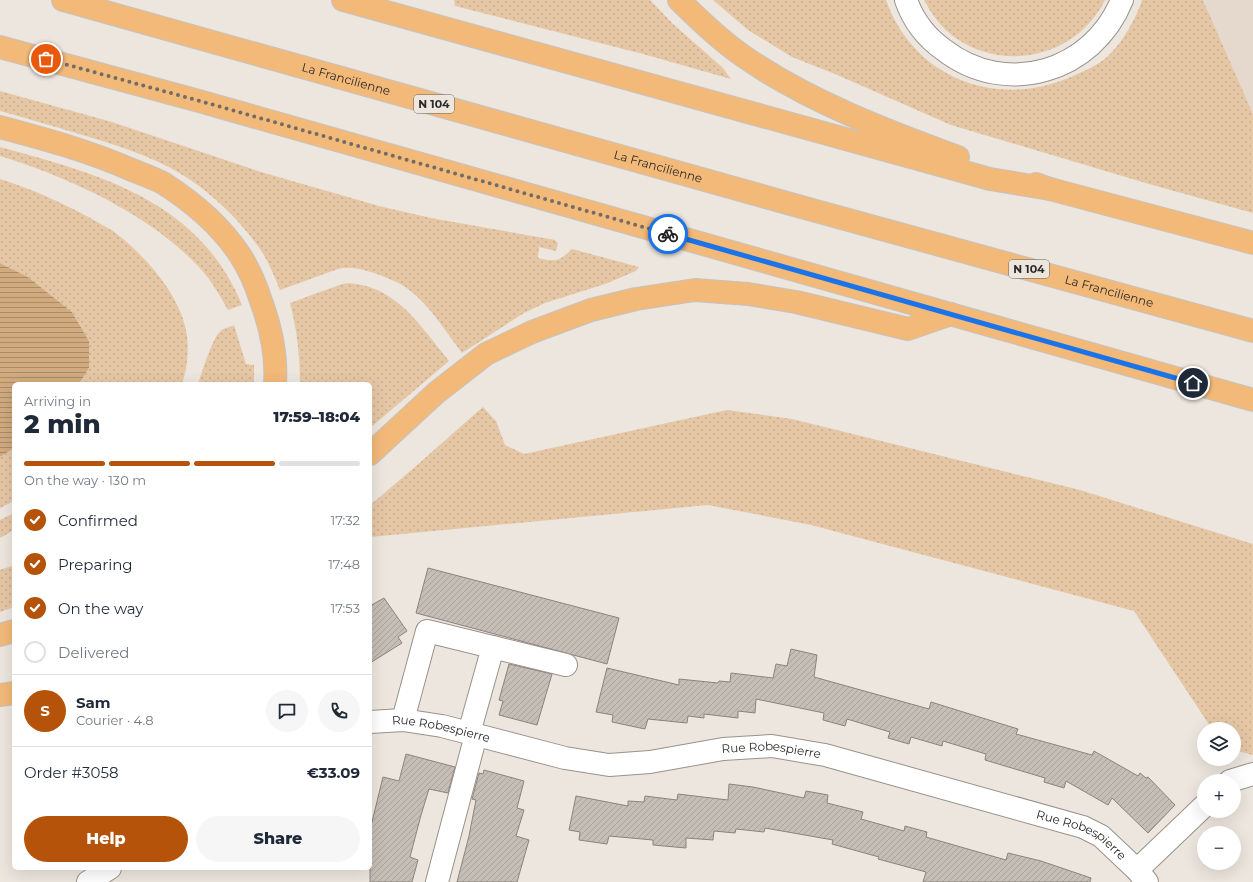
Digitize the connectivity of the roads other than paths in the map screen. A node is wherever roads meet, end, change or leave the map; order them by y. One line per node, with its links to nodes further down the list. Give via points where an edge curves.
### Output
1 (64, 0): 11 (highway, La Francilienne / N 104)
2 (343, 0): 8 (highway, via 990,179)
3 (679, 0): 8 (highway, via 701,22 743,56 830,105 913,140)
4 (906, 0): 5 (street, via 919,26 934,43 952,57 972,67 994,73 1017,74 1039,72 1061,65 1080,54 1098,39 1112,21)
5 (1122, 0)
6 (0, 47): 10 (highway, via 200,101)
7 (0, 127): 12 (highway, via 107,159 161,182 196,207 240,254 255,282 274,346)
8 (1050, 189): 9 (highway)
9 (1253, 243)
10 (951, 314): 13 (highway); 14 (highway, via 908,329 796,302 748,294 695,290 636,299 591,310 532,332 486,354 436,393)
11 (1253, 331)
12 (275, 382)
13 (1253, 400)
14 (372, 452)
15 (12, 632): 16 (highway)
16 (0, 635)
17 (493, 647): 18 (street); 21 (street, via 427,631); 23 (street)
18 (566, 665)
19 (12, 693): 20 (highway)
20 (0, 695)
21 (403, 720): 22 (street, Rue Robespierre); 23 (street, Rue Robespierre)
22 (372, 722)
23 (473, 734): 28 (street, Rue Robespierre, via 565,758 610,765 650,762 723,749 772,746 825,755 1083,827 1101,836); 30 (street)
24 (1253, 774): 25 (street)
25 (1241, 778)
26 (1197, 814): 28 (street)
27 (107, 870): 29 (street)
28 (1142, 876)
29 (88, 882)
30 (437, 882)

